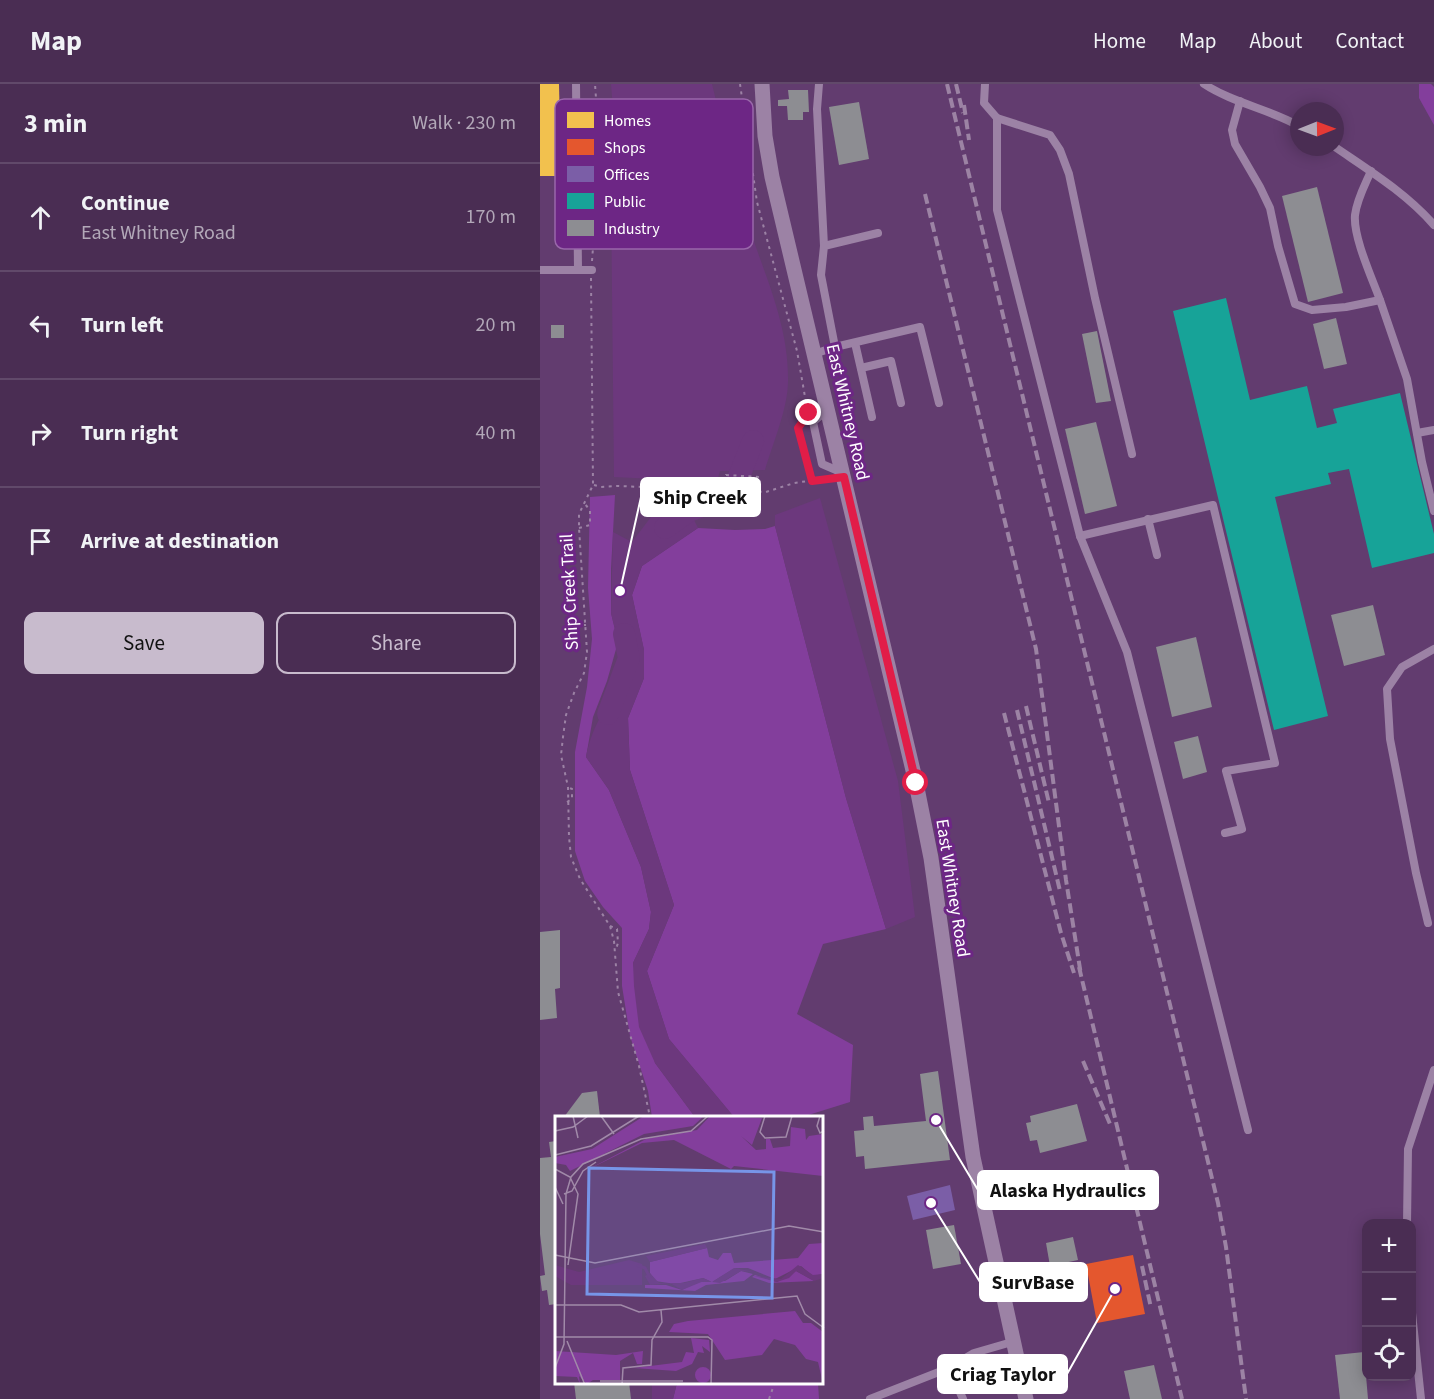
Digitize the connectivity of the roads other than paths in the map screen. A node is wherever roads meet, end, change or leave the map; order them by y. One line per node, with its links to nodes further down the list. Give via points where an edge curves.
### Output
1 (576, 84): 6 (lane)
2 (762, 84): 22 (street, East Whitney Road, via 772,177)
3 (819, 84): 14 (lane)
4 (985, 84): 8 (lane, via 984,103)
5 (1204, 84): 7 (lane)
6 (576, 99)
7 (1240, 101): 9 (lane); 19 (lane, via 1232,130 1235,144 1270,208 1295,304 1312,310)
8 (997, 118): 29 (lane, via 1050,135 1060,150 1069,174); 32 (lane, via 997,210)
9 (1290, 122)
10 (1344, 153): 11 (lane)
11 (1371, 171): 12 (lane); 19 (lane, via 1355,216)
12 (1434, 225)
13 (878, 233): 14 (lane)
14 (824, 246): 21 (lane, via 822,275)
15 (578, 249): 17 (lane)
16 (540, 270): 17 (lane)
17 (578, 270): 18 (lane)
18 (592, 270)
19 (1380, 300): 28 (lane, via 1407,379)
20 (855, 343): 21 (lane); 23 (lane); 25 (lane, via 920,327)
21 (835, 347): 22 (lane)
22 (814, 354): 41 (street, East Whitney Road, via 916,783 931,858 973,1157)
23 (861, 368): 24 (lane, via 891,361); 26 (lane)
24 (901, 403)
25 (939, 403)
26 (873, 417)
27 (1434, 430): 28 (lane)
28 (1417, 433): 30 (lane)
29 (1132, 454)
30 (1434, 511)
31 (1148, 519): 32 (lane); 33 (lane); 35 (lane, via 1214,505 1275,763 1226,771 1242,829)
32 (1080, 536): 38 (lane, via 1127,652)
33 (1157, 555)
34 (1434, 649): 36 (lane, via 1402,667 1387,689 1390,739)
35 (1225, 833)
36 (1428, 923)
37 (1434, 1070): 39 (lane, via 1408,1149)
38 (1248, 1130)
39 (1407, 1219)
40 (1413, 1327): 46 (lane)
41 (1012, 1342): 42 (lane, via 974,1353); 45 (street, East Whitney Road)
42 (949, 1368): 43 (lane); 44 (lane)
43 (870, 1399)
44 (963, 1399)
45 (1026, 1399)
46 (1421, 1399)

